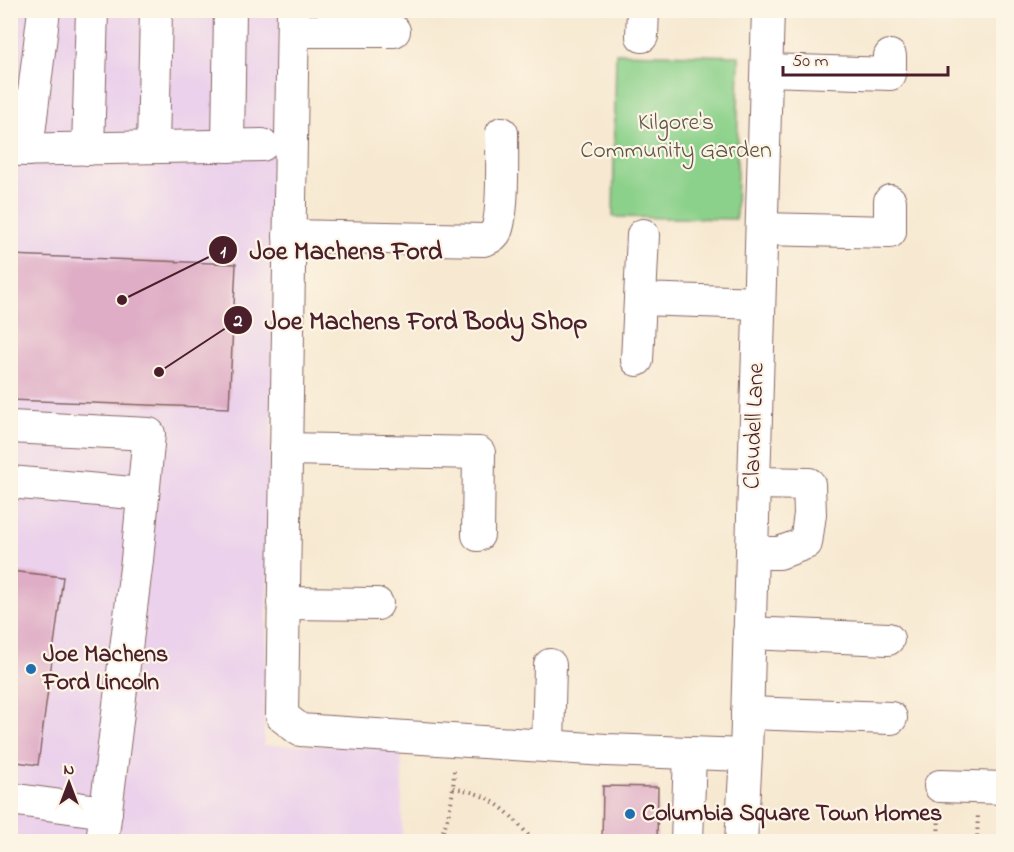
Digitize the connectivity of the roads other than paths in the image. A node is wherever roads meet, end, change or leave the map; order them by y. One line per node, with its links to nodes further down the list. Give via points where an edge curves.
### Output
1 (44, 10): 15 (street)
2 (92, 10): 14 (street)
3 (156, 10): 13 (street)
4 (230, 10): 12 (street)
5 (768, 10): 8 (street, Claudell Lane)
6 (293, 21): 7 (street); 19 (street)
7 (393, 32)
8 (766, 70): 9 (street); 16 (street, Claudell Lane)
9 (890, 74)
10 (502, 133): 19 (street, via 500,217 495,235 490,238)
11 (262, 145): 12 (street)
12 (228, 146): 13 (street)
13 (153, 147): 14 (street)
14 (88, 149): 15 (street)
15 (19, 150)
16 (762, 229): 17 (street); 21 (street, Claudell Lane)
17 (890, 229)
18 (643, 235): 20 (street)
19 (290, 236): 24 (street)
20 (640, 299): 21 (street); 22 (street)
21 (759, 303): 26 (street, Claudell Lane)
22 (638, 360)
23 (10, 427): 27 (street, via 149,434)
24 (286, 449): 28 (street, via 479,453); 30 (street)
25 (10, 482): 27 (street)
26 (754, 483): 29 (street, Claudell Lane); 29 (street, via 809,484 810,514 806,543 779,553)
27 (143, 494): 43 (street)
28 (478, 535)
29 (752, 553): 32 (street, Claudell Lane)
30 (283, 603): 31 (street); 37 (street, via 282,716 300,730)
31 (377, 604)
32 (749, 633): 33 (street); 35 (street, Claudell Lane)
33 (888, 639)
34 (550, 664): 37 (street)
35 (747, 713): 36 (street); 39 (street, Claudell Lane)
36 (891, 718)
37 (548, 746): 38 (street)
38 (690, 753): 39 (street); 44 (street)
39 (746, 754): 45 (street, Claudell Lane)
40 (940, 786): 41 (street)
41 (1004, 788)
42 (10, 800): 43 (street)
43 (104, 827)
44 (687, 842)
45 (741, 842)

